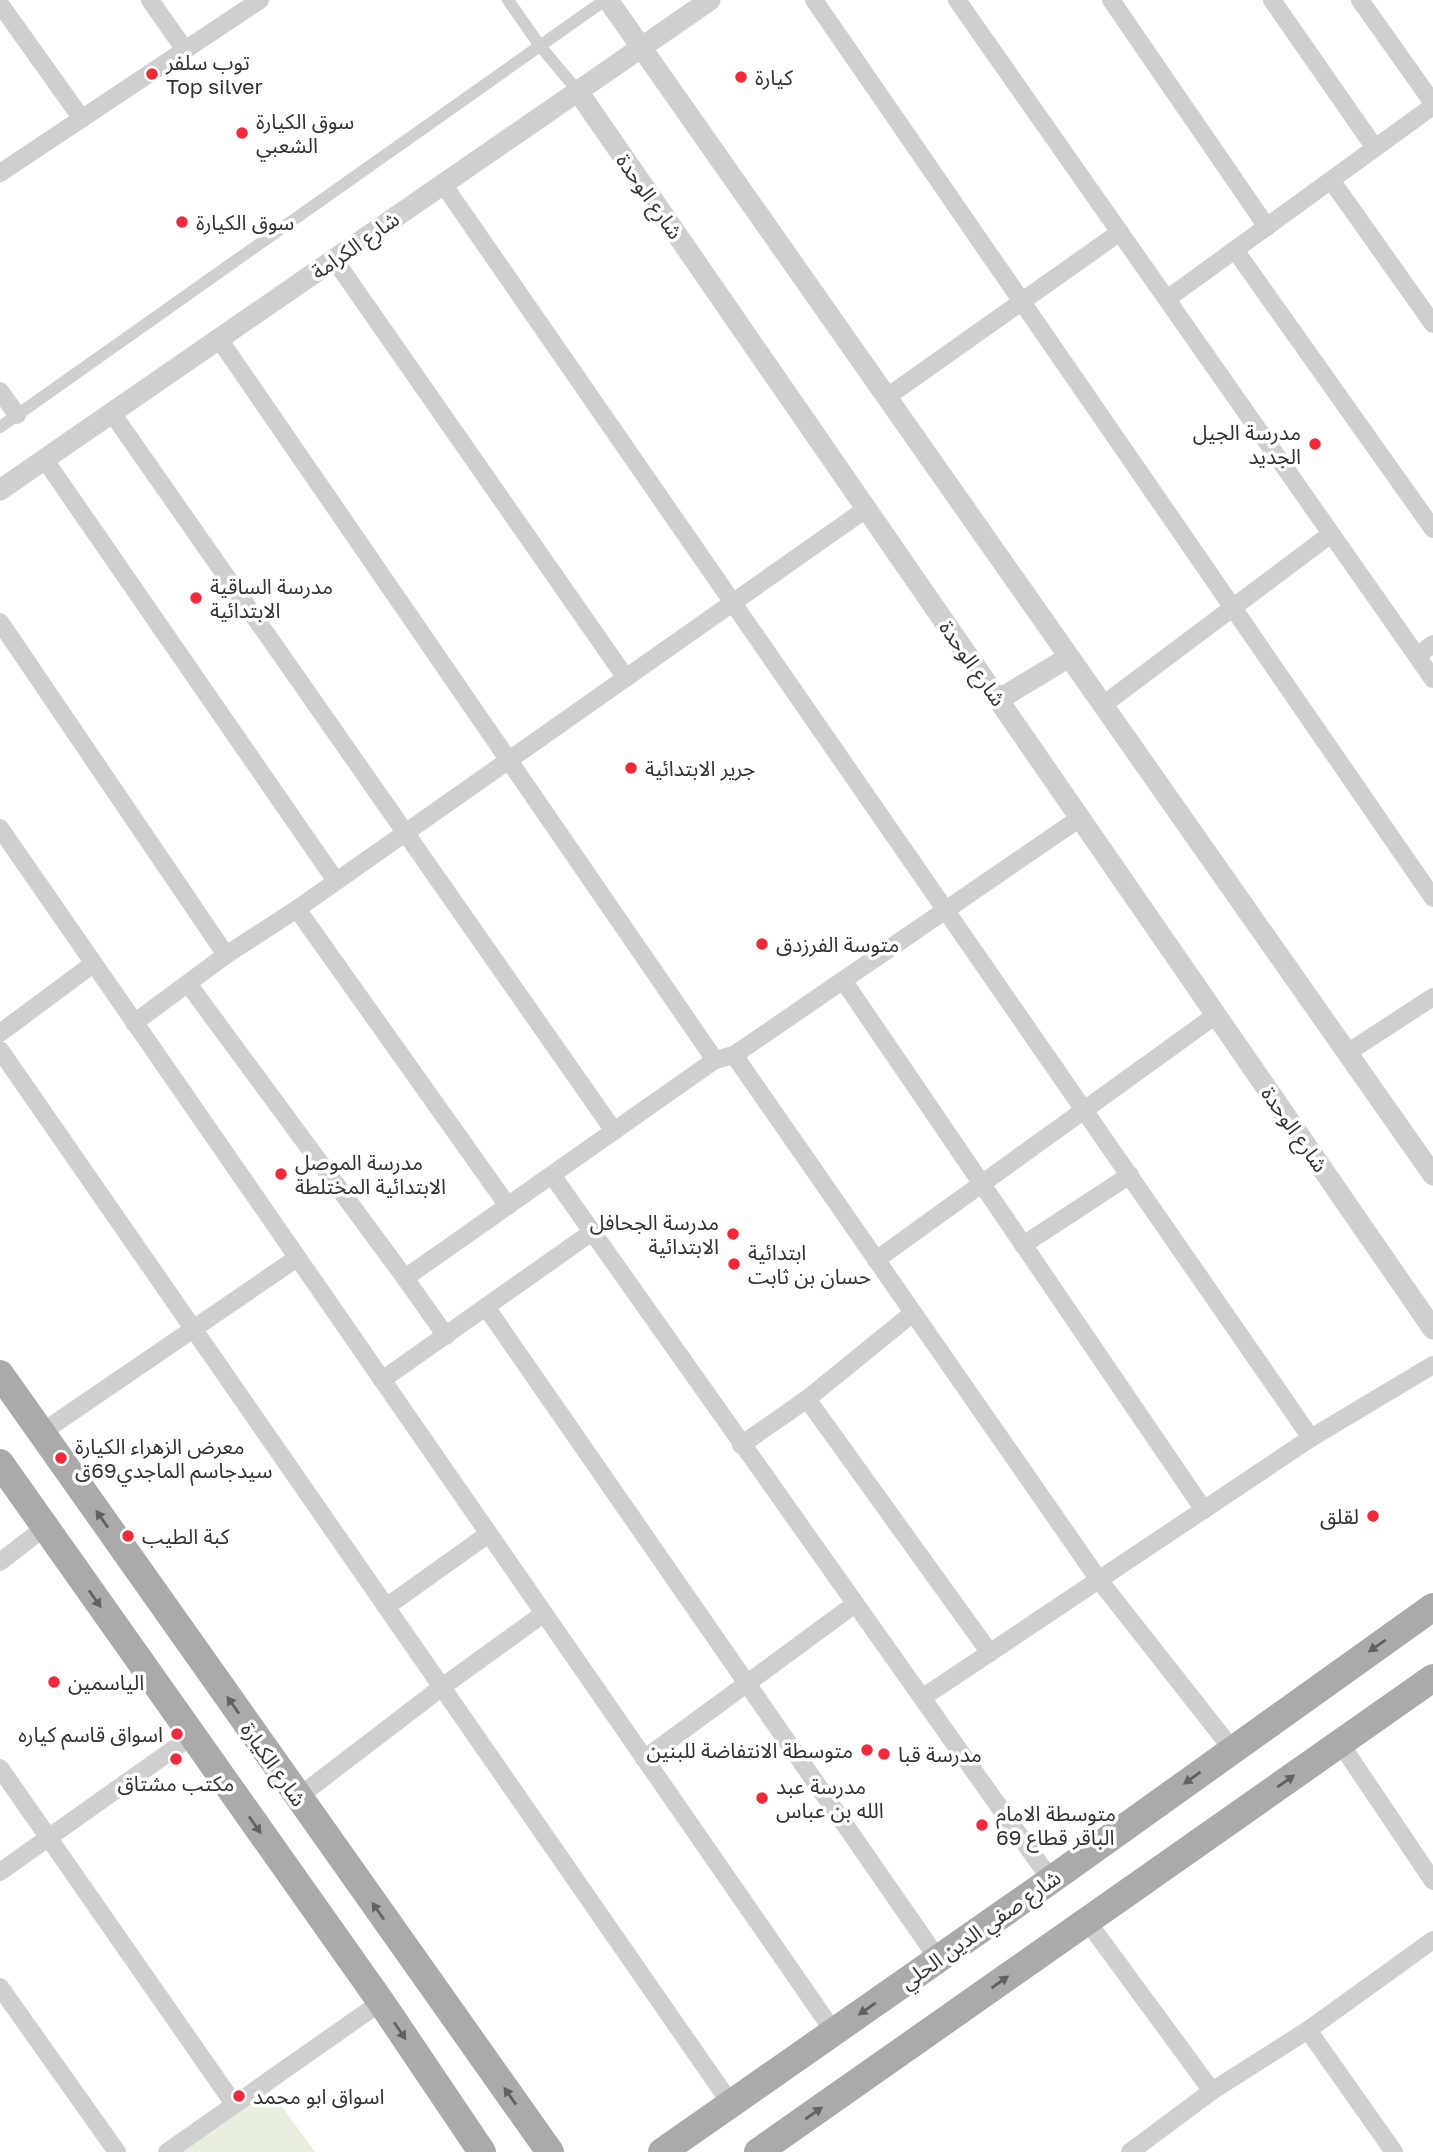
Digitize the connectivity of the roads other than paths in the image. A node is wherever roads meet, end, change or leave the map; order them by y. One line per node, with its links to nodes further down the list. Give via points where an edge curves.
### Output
1 (150, 0): 14 (street)
2 (260, 0): 14 (street)
3 (508, 0): 12 (street, شارع الوحدة)
4 (607, 0): 12 (street); 13 (street)
5 (710, 0): 13 (street, شارع الكرامة)
6 (814, 0): 27 (street)
7 (957, 0): 23 (street)
8 (1111, 0): 22 (street)
9 (1272, 0): 18 (street)
10 (1360, 0): 16 (street)
11 (0, 4): 17 (street)
12 (540, 46): 15 (street, شارع الوحدة); 33 (street)
13 (642, 49): 15 (street, شارع الكرامة); 31 (street)
14 (185, 50): 17 (street)
15 (577, 90): 21 (street, شارع الكرامة); 37 (street, شارع الوحدة)
16 (1433, 105): 18 (street)
17 (82, 119): 19 (street)
18 (1375, 148): 20 (street)
19 (0, 173)
20 (1331, 180): 22 (street); 28 (street)
21 (443, 184): 25 (street, شارع الكرامة); 40 (street)
22 (1267, 227): 24 (street)
23 (1120, 232): 26 (street); 27 (street)
24 (1235, 250): 26 (street); 38 (street)
25 (334, 259): 29 (street, شارع الكرامة); 46 (street)
26 (1167, 299): 39 (street)
27 (1021, 302): 31 (street); 41 (street)
28 (1433, 324)
29 (219, 339): 32 (street, شارع الكرامة); 50 (street)
30 (0, 391): 33 (street)
31 (887, 397): 45 (street)
32 (112, 413): 35 (street, شارع الكرامة); 53 (street)
33 (17, 415): 34 (street)
34 (0, 427)
35 (45, 460): 36 (street, شارع الكرامة); 55 (street)
36 (0, 490)
37 (866, 509): 40 (street); 48 (street, شارع الوحدة)
38 (1433, 529)
39 (1331, 534): 41 (street); 44 (street)
40 (733, 603): 46 (street); 58 (street)
41 (1232, 608): 49 (street); 54 (street)
42 (0, 622): 59 (street)
43 (1433, 644): 44 (street)
44 (1417, 656): 47 (street)
45 (1069, 657): 48 (street); 49 (street)
46 (626, 678): 50 (street)
47 (1433, 679)
48 (998, 700): 51 (street, شارع الوحدة)
49 (1103, 705): 68 (street)
50 (509, 760): 53 (street); 70 (street)
51 (1080, 818): 58 (street); 64 (street, شارع الوحدة)
52 (0, 828): 60 (street)
53 (405, 833): 55 (street); 72 (street)
54 (1426, 872): 56 (street)
55 (336, 881): 57 (street)
56 (1433, 898)
57 (297, 909): 59 (street); 77 (street)
58 (946, 911): 61 (street); 71 (street)
59 (226, 955): 62 (street)
60 (93, 964): 65 (street); 66 (street)
61 (843, 981): 69 (street); 76 (street)
62 (189, 985): 65 (street); 82 (street)
63 (1433, 997): 68 (street)
64 (1216, 1015): 71 (street); 86 (street, شارع الوحدة)
65 (134, 1023): 80 (street)
66 (0, 1033)
67 (0, 1050): 85 (street)
68 (1347, 1053): 75 (street)
69 (734, 1055): 70 (street); 81 (street)
70 (715, 1060): 72 (street)
71 (1084, 1110): 74 (street); 76 (street)
72 (614, 1131): 73 (street)
73 (551, 1175): 77 (street); 78 (street)
74 (1129, 1175): 79 (street); 94 (street)
75 (1433, 1175)
76 (982, 1184): 79 (street); 81 (street)
77 (508, 1206): 82 (street)
78 (592, 1232): 83 (street); 95 (street)
79 (1023, 1245): 97 (street)
80 (297, 1258): 85 (street); 90 (street)
81 (876, 1260): 84 (street)
82 (405, 1278): 87 (street)
83 (486, 1307): 87 (street); 108 (street)
84 (913, 1313): 91 (street); 101 (street)
85 (193, 1329): 93 (street); 103 (street)
86 (1433, 1329)
87 (446, 1336): 90 (street)
88 (1433, 1365): 94 (street)
89 (0, 1374): 92 (main road, شارع الكيارة)
90 (382, 1380): 99 (street)
91 (807, 1399): 95 (street); 106 (street)
92 (8, 1403): 93 (main road, شارع الكيارة)
93 (41, 1433): 116 (main road, شارع الكيارة, one-way to 93)
94 (1311, 1438): 97 (street)
95 (741, 1445): 102 (street)
96 (0, 1463): 98 (main road)
97 (1204, 1510): 101 (street)
98 (44, 1528): 100 (street); 111 (main road, one-way to 111)
99 (487, 1535): 103 (street); 105 (street)
100 (0, 1562)
101 (1099, 1580): 106 (street); 113 (street)
102 (855, 1604): 108 (street); 110 (street)
103 (386, 1606): 109 (street)
104 (1433, 1606): 113 (main road, شارع صفي الدين الحلي, one-way to 113)
105 (544, 1614): 109 (street); 114 (street)
106 (990, 1653): 110 (street)
107 (1433, 1678): 112 (main road)
108 (747, 1683): 114 (street); 123 (street)
109 (442, 1688): 116 (street); 130 (street)
110 (922, 1698): 119 (street)
111 (192, 1736): 117 (street); 125 (main road, one-way to 125)
112 (1340, 1743): 120 (street); 121 (main road, one-way to 112)
113 (1232, 1749): 119 (main road, شارع صفي الدين الحلي, one-way to 119)
114 (644, 1759): 127 (street)
115 (0, 1768): 117 (street)
116 (297, 1798): 134 (main road, شارع الكيارة, one-way to 116)
117 (48, 1838): 118 (street); 129 (street)
118 (0, 1872)
119 (1051, 1880): 123 (main road, شارع صفي الدين الحلي)
120 (1433, 1881)
121 (1087, 1921): 128 (street); 136 (main road, one-way to 121)
122 (1433, 1940): 126 (street)
123 (938, 1959): 127 (main road, شارع صفي الدين الحلي, one-way to 127)
124 (0, 1987): 131 (street)
125 (381, 2003): 129 (street); 133 (main road, one-way to 133)
126 (1308, 2030): 128 (street); 138 (street)
127 (834, 2032): 130 (main road, شارع صفي الدين الحلي)
128 (1212, 2091): 137 (street)
129 (234, 2104): 132 (street)
130 (731, 2104): 135 (main road, شارع صفي الدين الحلي)
131 (117, 2152)
132 (167, 2152)
133 (482, 2152)
134 (550, 2152)
135 (662, 2152)
136 (758, 2152)
137 (1130, 2152)
138 (1394, 2152)

